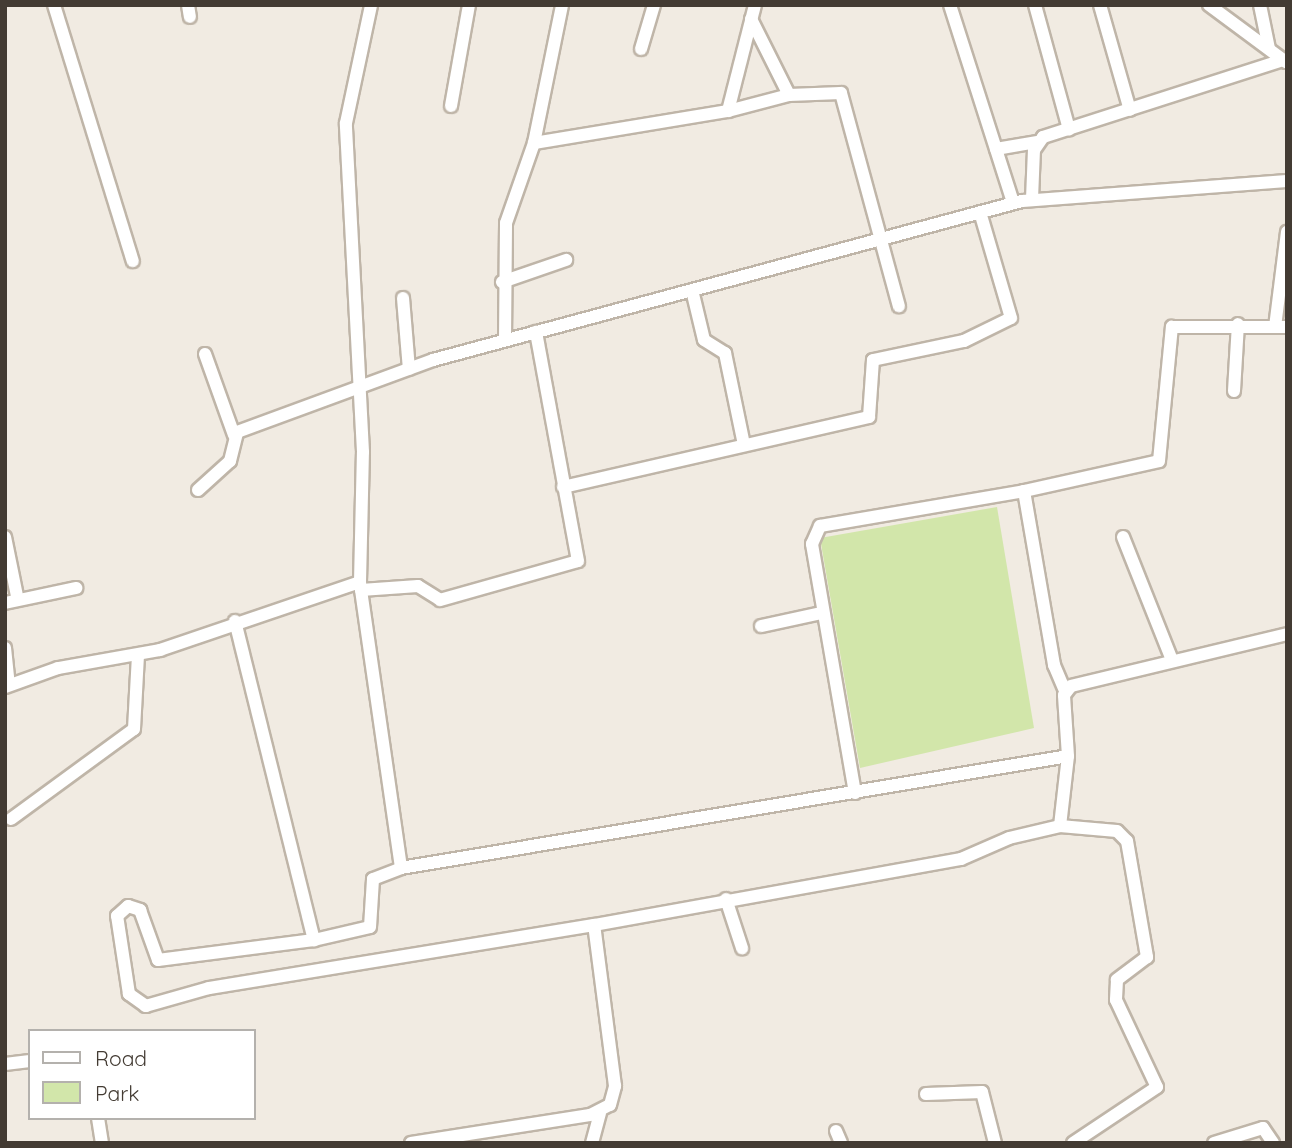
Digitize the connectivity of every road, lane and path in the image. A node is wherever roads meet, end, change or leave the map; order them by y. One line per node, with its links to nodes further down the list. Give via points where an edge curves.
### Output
1 (54, 5): 31 (street)
2 (371, 5): 42 (street, via 346,123)
3 (469, 5): 17 (street)
4 (562, 5): 22 (street)
5 (654, 5): 13 (street)
6 (755, 5): 12 (street)
7 (1035, 5): 20 (street)
8 (1100, 5): 18 (street)
9 (1209, 5): 14 (street)
10 (1259, 5): 14 (street)
11 (951, 6): 23 (street)
12 (751, 19): 16 (street); 19 (street)
13 (642, 49)
14 (1269, 50): 15 (street)
15 (1285, 61): 18 (street)
16 (789, 95): 19 (street); 29 (street, via 841,93)
17 (451, 106)
18 (1130, 110): 20 (street)
19 (728, 111): 22 (street)
20 (1069, 129): 21 (street)
21 (1037, 142): 23 (street); 25 (street)
22 (534, 143): 32 (street, via 509,211)
23 (996, 149): 26 (street)
24 (1287, 181): 25 (street)
25 (1032, 199): 26 (street)
26 (1013, 203): 27 (street)
27 (981, 212): 29 (street); 45 (street, via 1011,318 964,341 873,360 871,411 864,420)
28 (1287, 232): 37 (street)
29 (881, 239): 33 (street); 35 (street)
30 (566, 260): 32 (street)
31 (133, 261)
32 (502, 282): 39 (street)
33 (692, 290): 38 (street); 45 (street, via 704,341 725,353)
34 (403, 298): 41 (street)
35 (899, 306)
36 (1238, 324): 37 (street); 43 (street); 48 (street, via 1169,329 1159,461)
37 (1281, 327)
38 (536, 332): 39 (street); 46 (street)
39 (505, 340): 41 (street)
40 (205, 354): 44 (street)
41 (409, 369): 42 (street)
42 (356, 389): 44 (street); 51 (street, via 363,452)
43 (1234, 391)
44 (234, 435): 47 (street, via 230,461)
45 (744, 445): 46 (street)
46 (563, 487): 51 (street, via 579,554 573,565 436,600 418,586)
47 (198, 490)
48 (1024, 491): 55 (street, via 813,530); 63 (street, via 1054,665)
49 (5, 537): 53 (street)
50 (1123, 537): 61 (street)
51 (360, 586): 56 (street); 68 (street)
52 (76, 588): 53 (street)
53 (18, 596): 54 (street)
54 (5, 603)
55 (821, 613): 57 (street); 65 (street)
56 (235, 621): 60 (street); 71 (street)
57 (761, 626)
58 (1287, 634): 61 (street)
59 (5, 648): 62 (street)
60 (138, 656): 62 (street, via 58,668); 66 (street, via 134,729)
61 (1172, 660): 63 (street)
62 (7, 686)
63 (1065, 691): 64 (street)
64 (1068, 756): 65 (street); 67 (street)
65 (855, 793): 68 (street)
66 (11, 820)
67 (1060, 826): 69 (street, via 1009,838 961,859); 82 (street, via 1117,831 1127,841 1147,957 1116,980 1116,1000 1157,1087)
68 (401, 869): 71 (street, via 373,879 370,927)
69 (726, 899): 70 (street); 72 (street)
70 (594, 925): 71 (street, via 209,988 146,1006 129,994 117,916 128,906 140,910 158,960); 76 (street, via 615,1086 610,1105)
71 (314, 940)
72 (742, 948)
73 (28, 1061): 74 (street)
74 (5, 1064)
75 (926, 1094): 81 (street, via 982,1091)
76 (600, 1113): 79 (street); 80 (street)
77 (98, 1120): 78 (street)
78 (102, 1143)
79 (411, 1143)
80 (592, 1143)
81 (995, 1143)
82 (1073, 1143)
83 (1214, 1143): 84 (street, via 1263,1128)
84 (1273, 1143)

